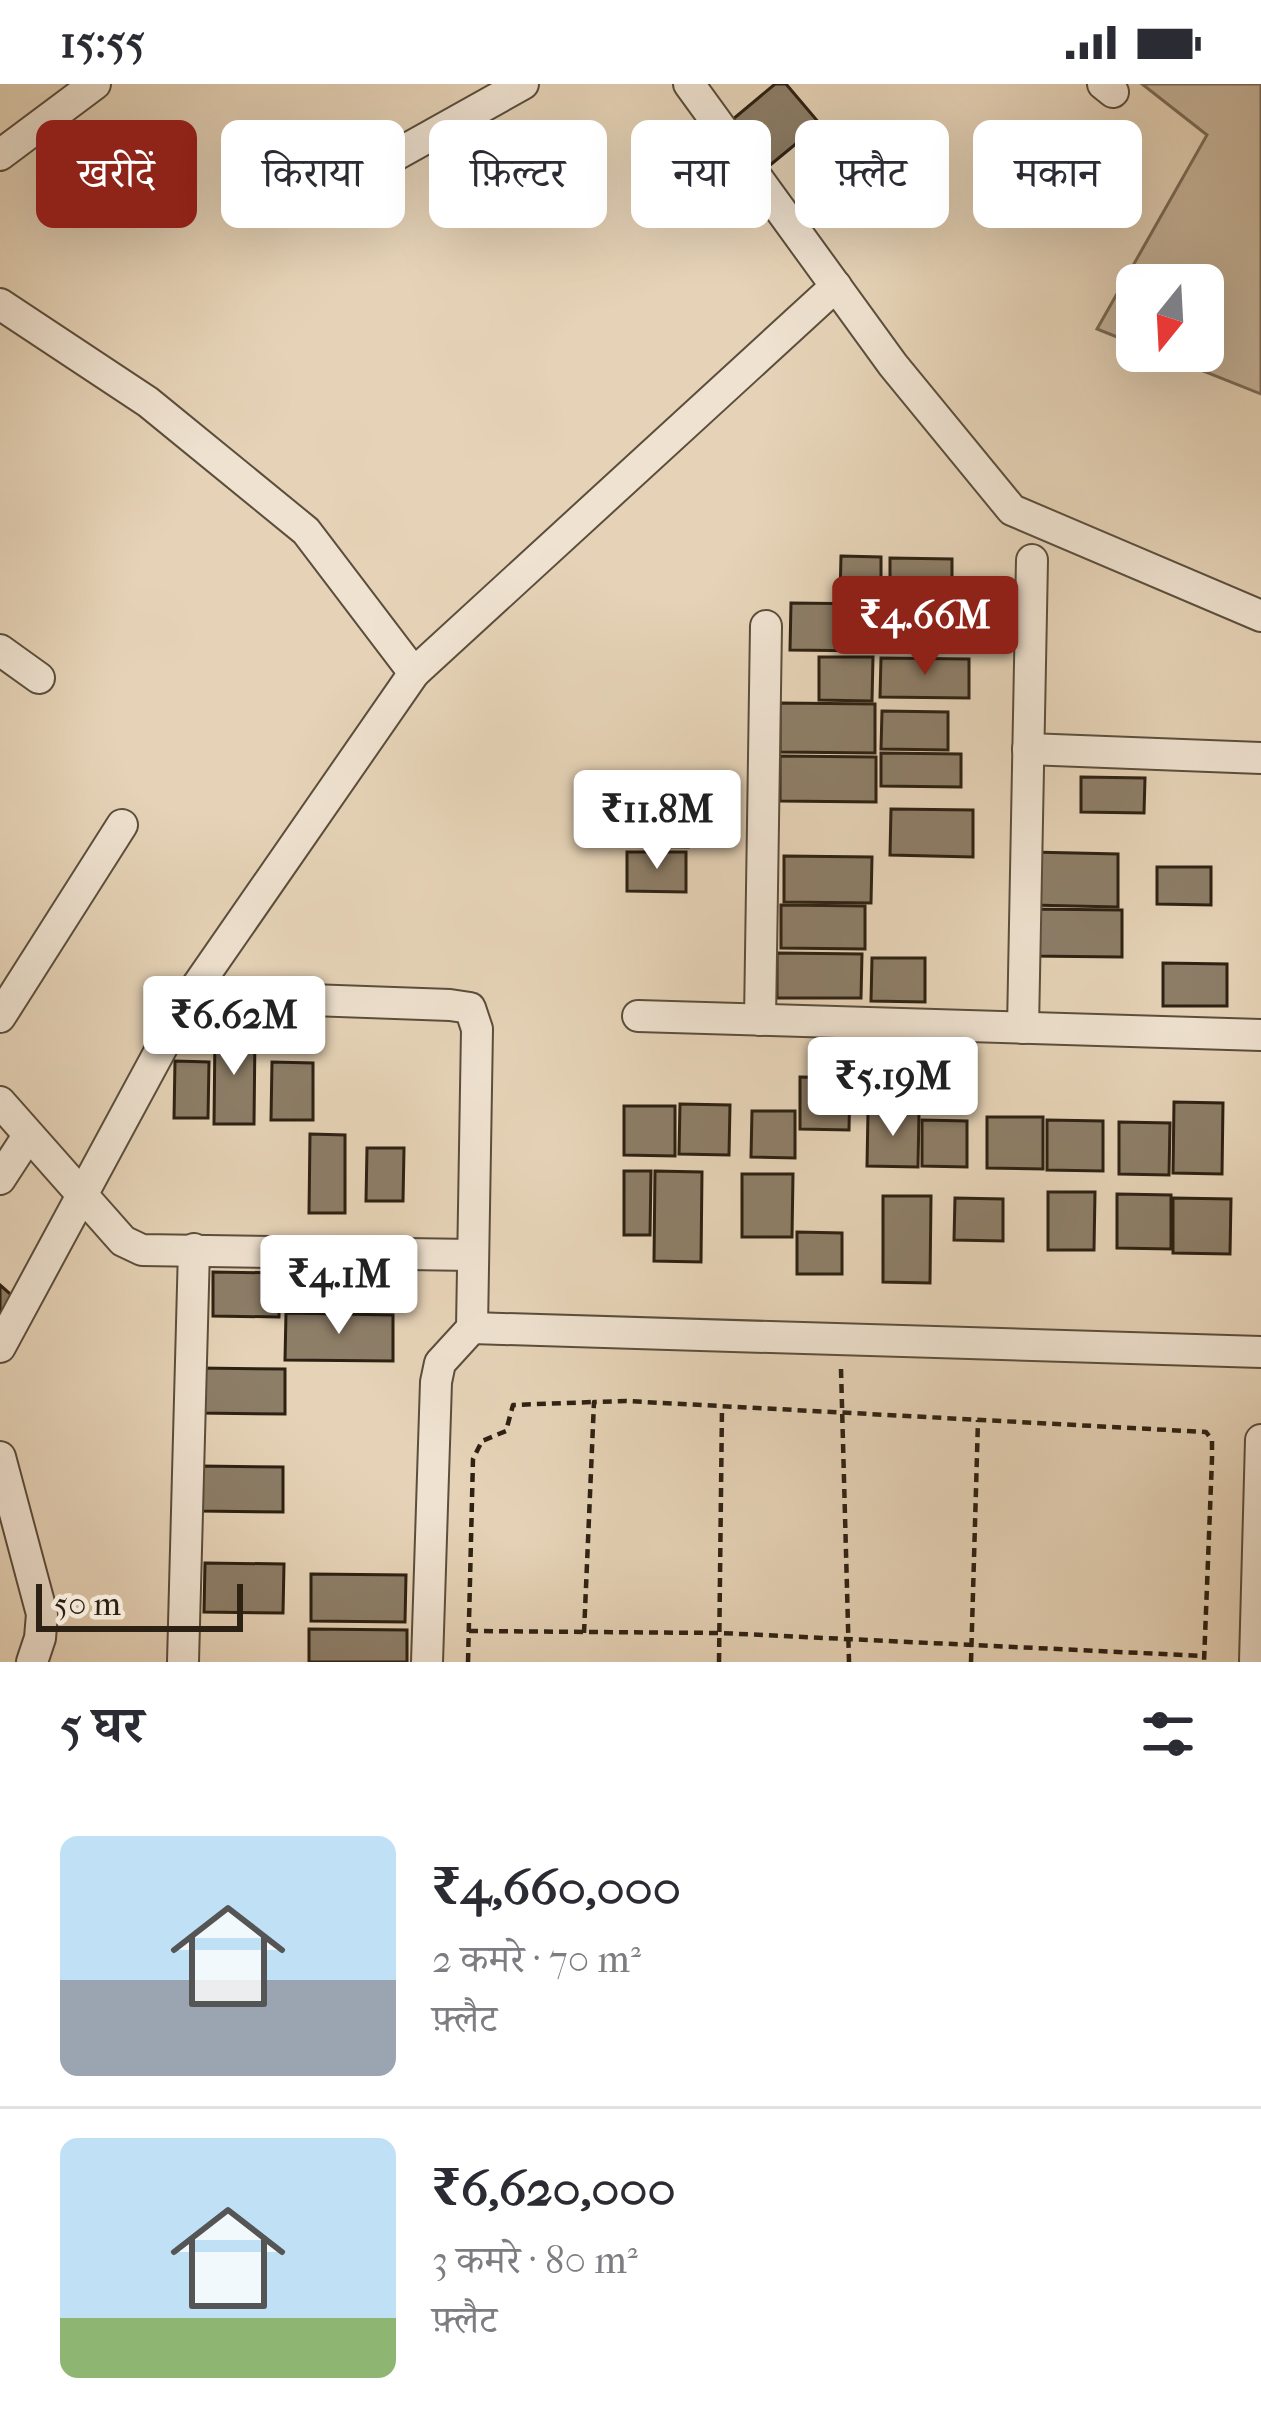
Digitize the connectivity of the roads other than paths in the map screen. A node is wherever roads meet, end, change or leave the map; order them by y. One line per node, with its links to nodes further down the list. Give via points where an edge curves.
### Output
1 (95, 84): 5 (street)
2 (523, 84): 4 (street)
3 (689, 84): 6 (street)
4 (405, 150)
5 (0, 155)
6 (836, 286): 9 (street, via 1012,510); 12 (street)
7 (0, 304): 12 (street, via 148,402 306,531)
8 (1032, 560): 14 (street)
9 (1261, 616)
10 (766, 626): 20 (street)
11 (0, 650): 13 (street)
12 (414, 674): 26 (street, via 188,998)
13 (39, 678)
14 (1028, 749): 15 (street); 21 (street)
15 (1261, 758)
16 (122, 825): 19 (street)
17 (229, 997): 28 (street, via 470,1008 477,1029)
18 (638, 1016): 20 (street)
19 (0, 1017)
20 (760, 1020): 21 (street)
21 (1022, 1028): 22 (street)
22 (1261, 1035)
23 (0, 1102): 24 (street)
24 (28, 1136): 25 (street); 26 (street)
25 (0, 1179)
26 (83, 1199): 27 (street, via 142,1250); 30 (street)
27 (194, 1250): 28 (street); 36 (street)
28 (473, 1256): 29 (street)
29 (472, 1328): 31 (street); 37 (street, via 440,1364 436,1382)
30 (0, 1347)
31 (1261, 1352)
32 (1261, 1439): 38 (street)
33 (0, 1457): 34 (street)
34 (6, 1497): 35 (street, via 42,1614)
35 (32, 1662)
36 (183, 1662)
37 (428, 1662)
38 (1255, 1662)

